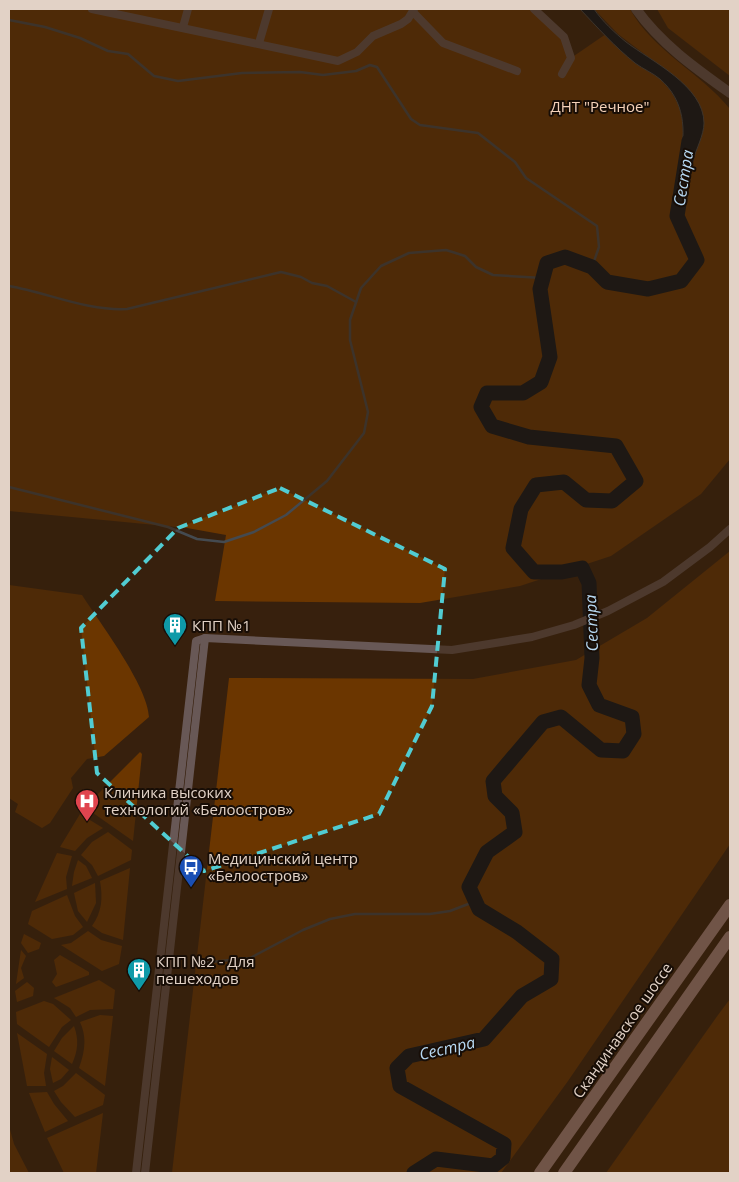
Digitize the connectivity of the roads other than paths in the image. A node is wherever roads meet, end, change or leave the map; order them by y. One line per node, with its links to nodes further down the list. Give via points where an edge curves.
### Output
1 (92, 9): 7 (street)
2 (188, 9): 8 (street)
3 (269, 9): 9 (street)
4 (534, 9): 11 (street, via 564,37 571,58)
5 (636, 9): 12 (street, via 659,38)
6 (413, 10): 9 (street, via 401,24 374,36 357,52 338,61); 10 (street, via 443,43)
7 (130, 12): 8 (street)
8 (183, 27): 9 (street)
9 (259, 44)
10 (517, 71)
11 (562, 74)
12 (730, 93)
13 (730, 529): 14 (street, via 663,582 608,611 532,637 452,650)
14 (205, 638): 17 (street, via 196,641); 18 (street)
15 (730, 904): 19 (highway, Скандинавское шоссе)
16 (730, 938): 20 (highway)
17 (136, 1173)
18 (145, 1173)
19 (540, 1173)
20 (564, 1173)

